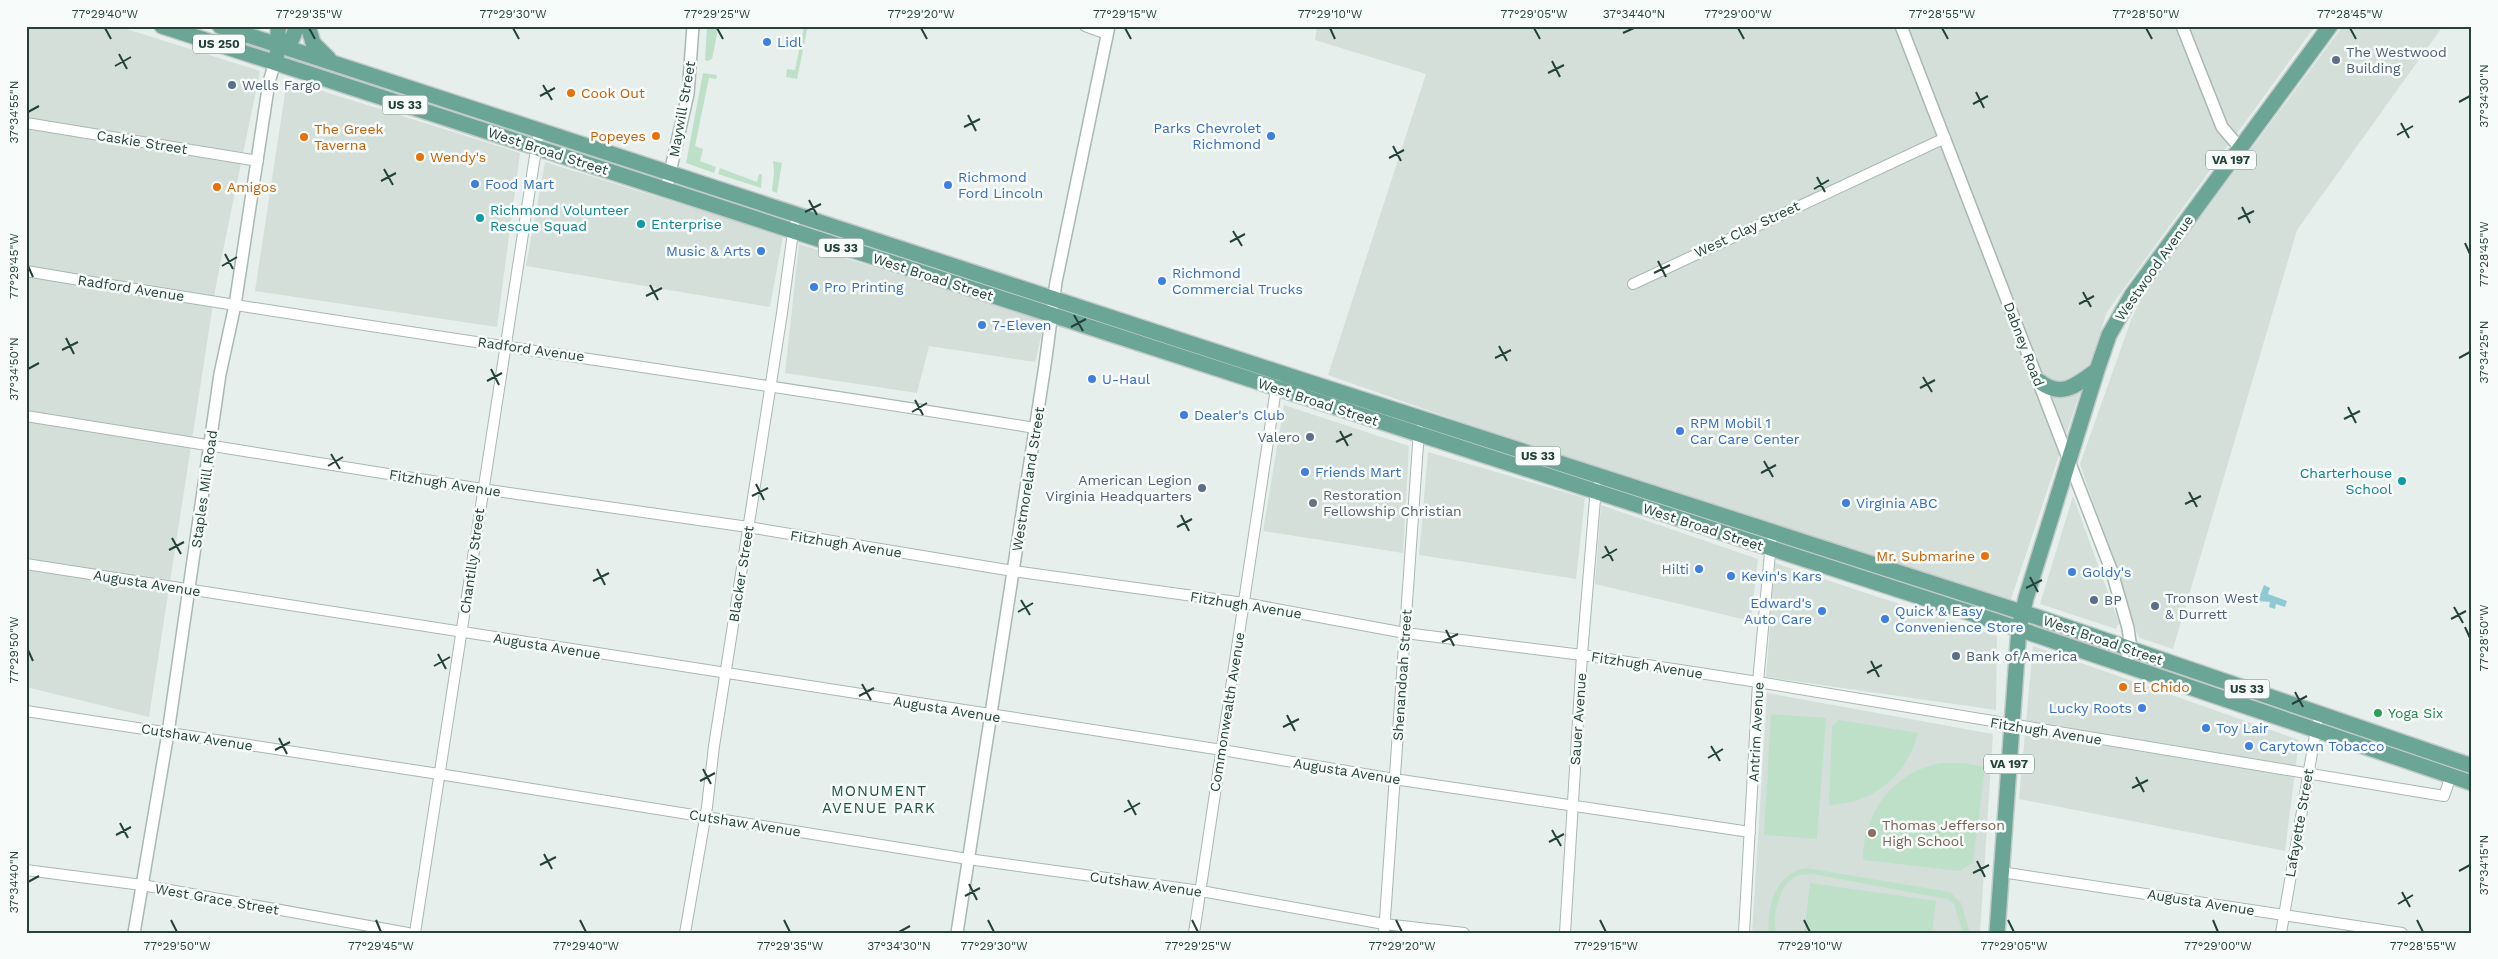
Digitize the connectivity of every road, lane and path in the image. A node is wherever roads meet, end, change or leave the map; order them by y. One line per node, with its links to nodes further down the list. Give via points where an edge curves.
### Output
1 (162, 26): 13 (main road, West Broad Street / US 250)
2 (220, 26): 12 (main road, West Broad Street / US 250)
3 (279, 26): 12 (main road, Staples Mill Road)
4 (297, 26): 12 (main road, Staples Mill Road, via 292,39)
5 (308, 26): 14 (main road, US 33, via 316,49)
6 (693, 26): 21 (street, Maywill Street, via 688,94)
7 (1085, 26): 11 (street)
8 (1901, 26): 17 (street, Dabney Road)
9 (2182, 26): 19 (street, via 2222,127)
10 (2330, 26): 19 (main road, Westwood Avenue / VA 197)
11 (1108, 30): 27 (street, Westmoreland Street)
12 (280, 46): 13 (main road, Staples Mill Road); 14 (main road, West Broad Street / US 250)
13 (275, 62): 18 (main road, West Broad Street / US 33); 20 (street, Staples Mill Road, via 269,82)
14 (334, 64): 16 (main road, West Broad Street / US 33)
15 (26, 123): 20 (street, Caskie Street)
16 (539, 130): 18 (street, Chantilly Street); 21 (main road, West Broad Street / US 33)
17 (1945, 138): 26 (street, West Clay Street); 33 (street, Dabney Road)
18 (536, 148): 22 (main road, West Broad Street / US 33); 30 (street, Chantilly Street)
19 (2240, 148): 31 (main road, Westwood Avenue / VA 197, via 2124,307 2109,335)
20 (258, 161): 28 (street, Staples Mill Road)
21 (670, 174): 22 (street, Maywill Street); 23 (main road, West Broad Street / US 33)
22 (666, 190): 24 (main road, West Broad Street / US 33)
23 (795, 215): 24 (street, Blacker Street); 27 (main road, West Broad Street / US 33)
24 (793, 232): 29 (main road, West Broad Street / US 33); 34 (street, Blacker Street)
25 (26, 271): 28 (street, Radford Avenue)
26 (1633, 284)
27 (1054, 299): 29 (street, Westmoreland Street); 32 (main road, West Broad Street / US 33)
28 (235, 304): 30 (street, Radford Avenue); 40 (street, Staples Mill Road, via 220,374)
29 (1052, 316): 35 (main road, West Broad Street / US 33); 38 (street, Westmoreland Street)
30 (505, 345): 34 (street, Radford Avenue); 43 (street, Chantilly Street)
31 (2097, 370): 33 (main road, via 2065,389 2048,388); 41 (main road, Westwood Avenue / VA 197)
32 (1279, 372): 35 (street, Commonwealth Avenue); 37 (main road, West Broad Street / US 33)
33 (2039, 381): 41 (street, Dabney Road)
34 (771, 384): 38 (street, Radford Avenue); 45 (street, Blacker Street)
35 (1276, 389): 39 (main road, West Broad Street / US 33); 51 (street, Commonwealth Avenue)
36 (26, 416): 40 (street, Fitzhugh Avenue)
37 (1420, 418): 39 (street, Shenandoah Street); 42 (main road, West Broad Street / US 33)
38 (1035, 428): 49 (street, Westmoreland Street)
39 (1419, 435): 44 (main road, West Broad Street / US 33); 55 (street, Shenandoah Street)
40 (210, 446): 43 (street, Fitzhugh Avenue); 50 (street, Staples Mill Road)
41 (2068, 461): 52 (main road, Westwood Avenue / VA 197); 56 (street, Dabney Road, via 2112,572)
42 (1597, 475): 44 (street, Sauer Avenue); 46 (main road, West Broad Street / US 33)
43 (482, 489): 45 (street, Fitzhugh Avenue); 54 (street, Chantilly Street)
44 (1596, 492): 47 (main road, West Broad Street / US 33); 57 (street, Sauer Avenue)
45 (748, 527): 49 (street, Fitzhugh Avenue); 59 (street, Blacker Street)
46 (1772, 532): 47 (street, Antrim Avenue); 52 (main road, West Broad Street / US 33)
47 (1770, 548): 53 (main road, West Broad Street / US 33); 60 (street, Antrim Avenue)
48 (26, 564): 50 (street, Augusta Avenue)
49 (1013, 571): 51 (street, Fitzhugh Avenue); 63 (street, Westmoreland Street)
50 (189, 590): 54 (street, Augusta Avenue); 66 (street, Staples Mill Road)
51 (1244, 604): 55 (street, Fitzhugh Avenue); 67 (street, Commonwealth Avenue)
52 (2022, 612): 53 (main road, Westwood Avenue / VA 197); 56 (main road, West Broad Street / US 33)
53 (2019, 628): 58 (main road, West Broad Street / US 33); 64 (main road, VA 197)
54 (462, 632): 59 (street, Augusta Avenue); 70 (street, Chantilly Street)
55 (1405, 633): 57 (street, Fitzhugh Avenue); 72 (street, Shenandoah Street)
56 (2131, 649): 58 (street); 62 (main road, West Broad Street / US 33)
57 (1582, 655): 60 (street, Fitzhugh Avenue); 74 (street, Sauer Avenue)
58 (2125, 664): 65 (main road, West Broad Street / US 33)
59 (726, 674): 63 (street, Augusta Avenue); 75 (street, Blacker Street)
60 (1758, 682): 64 (street, Fitzhugh Avenue); 76 (street, Antrim Avenue)
61 (26, 712): 66 (street, Cutshaw Avenue)
62 (2319, 714): 65 (street, Lafayette Street); 68 (main road, West Broad Street / US 33)
63 (991, 716): 67 (street, Augusta Avenue); 77 (street, Westmoreland Street)
64 (2011, 725): 69 (street, Fitzhugh Avenue); 79 (main road, VA 197)
65 (2316, 730): 69 (street, Lafayette Street); 71 (main road, West Broad Street / US 33)
66 (168, 733): 70 (street, Cutshaw Avenue); 80 (street, Staples Mill Road)
67 (1222, 750): 72 (street, Augusta Avenue); 81 (street, Commonwealth Avenue)
68 (2472, 766)
69 (2308, 773): 71 (street, Fitzhugh Avenue, via 2444,796); 82 (street, Lafayette Street)
70 (439, 774): 75 (street, Cutshaw Avenue); 86 (street, Chantilly Street)
71 (2451, 776): 73 (main road, West Broad Street / US 33)
72 (1394, 779): 74 (street, Augusta Avenue); 83 (street, Shenandoah Street)
73 (2472, 783)
74 (1573, 804): 76 (street, Augusta Avenue); 91 (street, Sauer Avenue)
75 (705, 816): 77 (street, Cutshaw Avenue); 87 (street, Blacker Street)
76 (1750, 832): 92 (street, Antrim Avenue)
77 (968, 859): 81 (street, Cutshaw Avenue); 88 (street, Westmoreland Street)
78 (26, 870): 80 (street, West Grace Street)
79 (2001, 872): 82 (street, Augusta Avenue); 93 (main road, VA 197)
80 (142, 885): 84 (street, Staples Mill Road); 85 (street, West Grace Street)
81 (1201, 891): 83 (street, Cutshaw Avenue); 89 (street, Commonwealth Avenue)
82 (2284, 914): 94 (street, Lafayette Street); 95 (street, Augusta Avenue)
83 (1384, 928): 90 (street, Cutshaw Avenue)
84 (134, 933)
85 (408, 933)
86 (414, 933)
87 (685, 933)
88 (957, 933)
89 (1194, 933)
90 (1464, 933)
91 (1565, 933)
92 (1744, 933)
93 (1997, 933)
94 (2281, 933)
95 (2402, 933)

